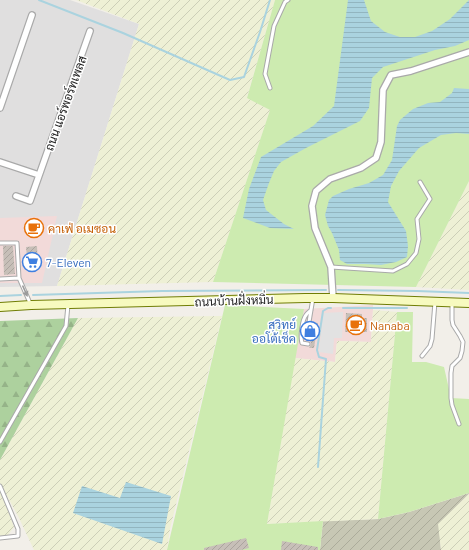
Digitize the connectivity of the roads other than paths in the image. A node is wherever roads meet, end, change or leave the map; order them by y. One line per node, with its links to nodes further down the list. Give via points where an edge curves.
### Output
1 (288, 0): 5 (lane, via 274,26 265,74)
2 (32, 15): 6 (street)
3 (90, 31): 8 (street, ถนน แอร์พอร์ทเพลส)
4 (469, 52): 12 (street, via 391,75 383,90 381,142 376,158 361,168 330,179 316,191 312,206 315,228)
5 (270, 88)
6 (0, 108)
7 (0, 162): 8 (street)
8 (39, 175): 10 (street, ถนน แอร์พอร์ทเพลส, via 30,201)
9 (420, 182): 12 (lane, via 430,199 417,219 419,239 416,252 407,264 393,271)
10 (16, 196)
11 (0, 243): 13 (lane, via 17,243)
12 (331, 267): 16 (street)
13 (19, 278): 14 (lane); 20 (lane, one-way to 20)
14 (0, 279)
15 (313, 298): 16 (street, ถนนบ้านฝั่งหมิ่น); 21 (street, ถนนบ้านฝั่งหมิ่น); 23 (lane)
16 (333, 298): 17 (street, ถนนบ้านฝั่งหมิ่น)
17 (435, 302): 18 (street, ถนนบ้านฝั่งหมิ่น); 26 (lane, via 432,339)
18 (452, 302): 19 (street, ถนนบ้านฝั่งหมิ่น); 27 (lane, via 453,325 463,342 460,358 452,366 451,372 452,405)
19 (469, 303)
20 (31, 305): 21 (street, ถนนบ้านฝั่งหมิ่น); 22 (street, ถนนบ้านฝั่งหมิ่น)
21 (68, 305): 28 (lane, via 66,326)
22 (0, 307)
23 (311, 310): 24 (lane); 25 (lane, via 306,314 300,339 302,343)
24 (309, 322)
25 (308, 344)
26 (422, 356)
27 (459, 424)
28 (0, 442)
29 (0, 486): 30 (lane, via 18,529 18,536)
30 (0, 538)

